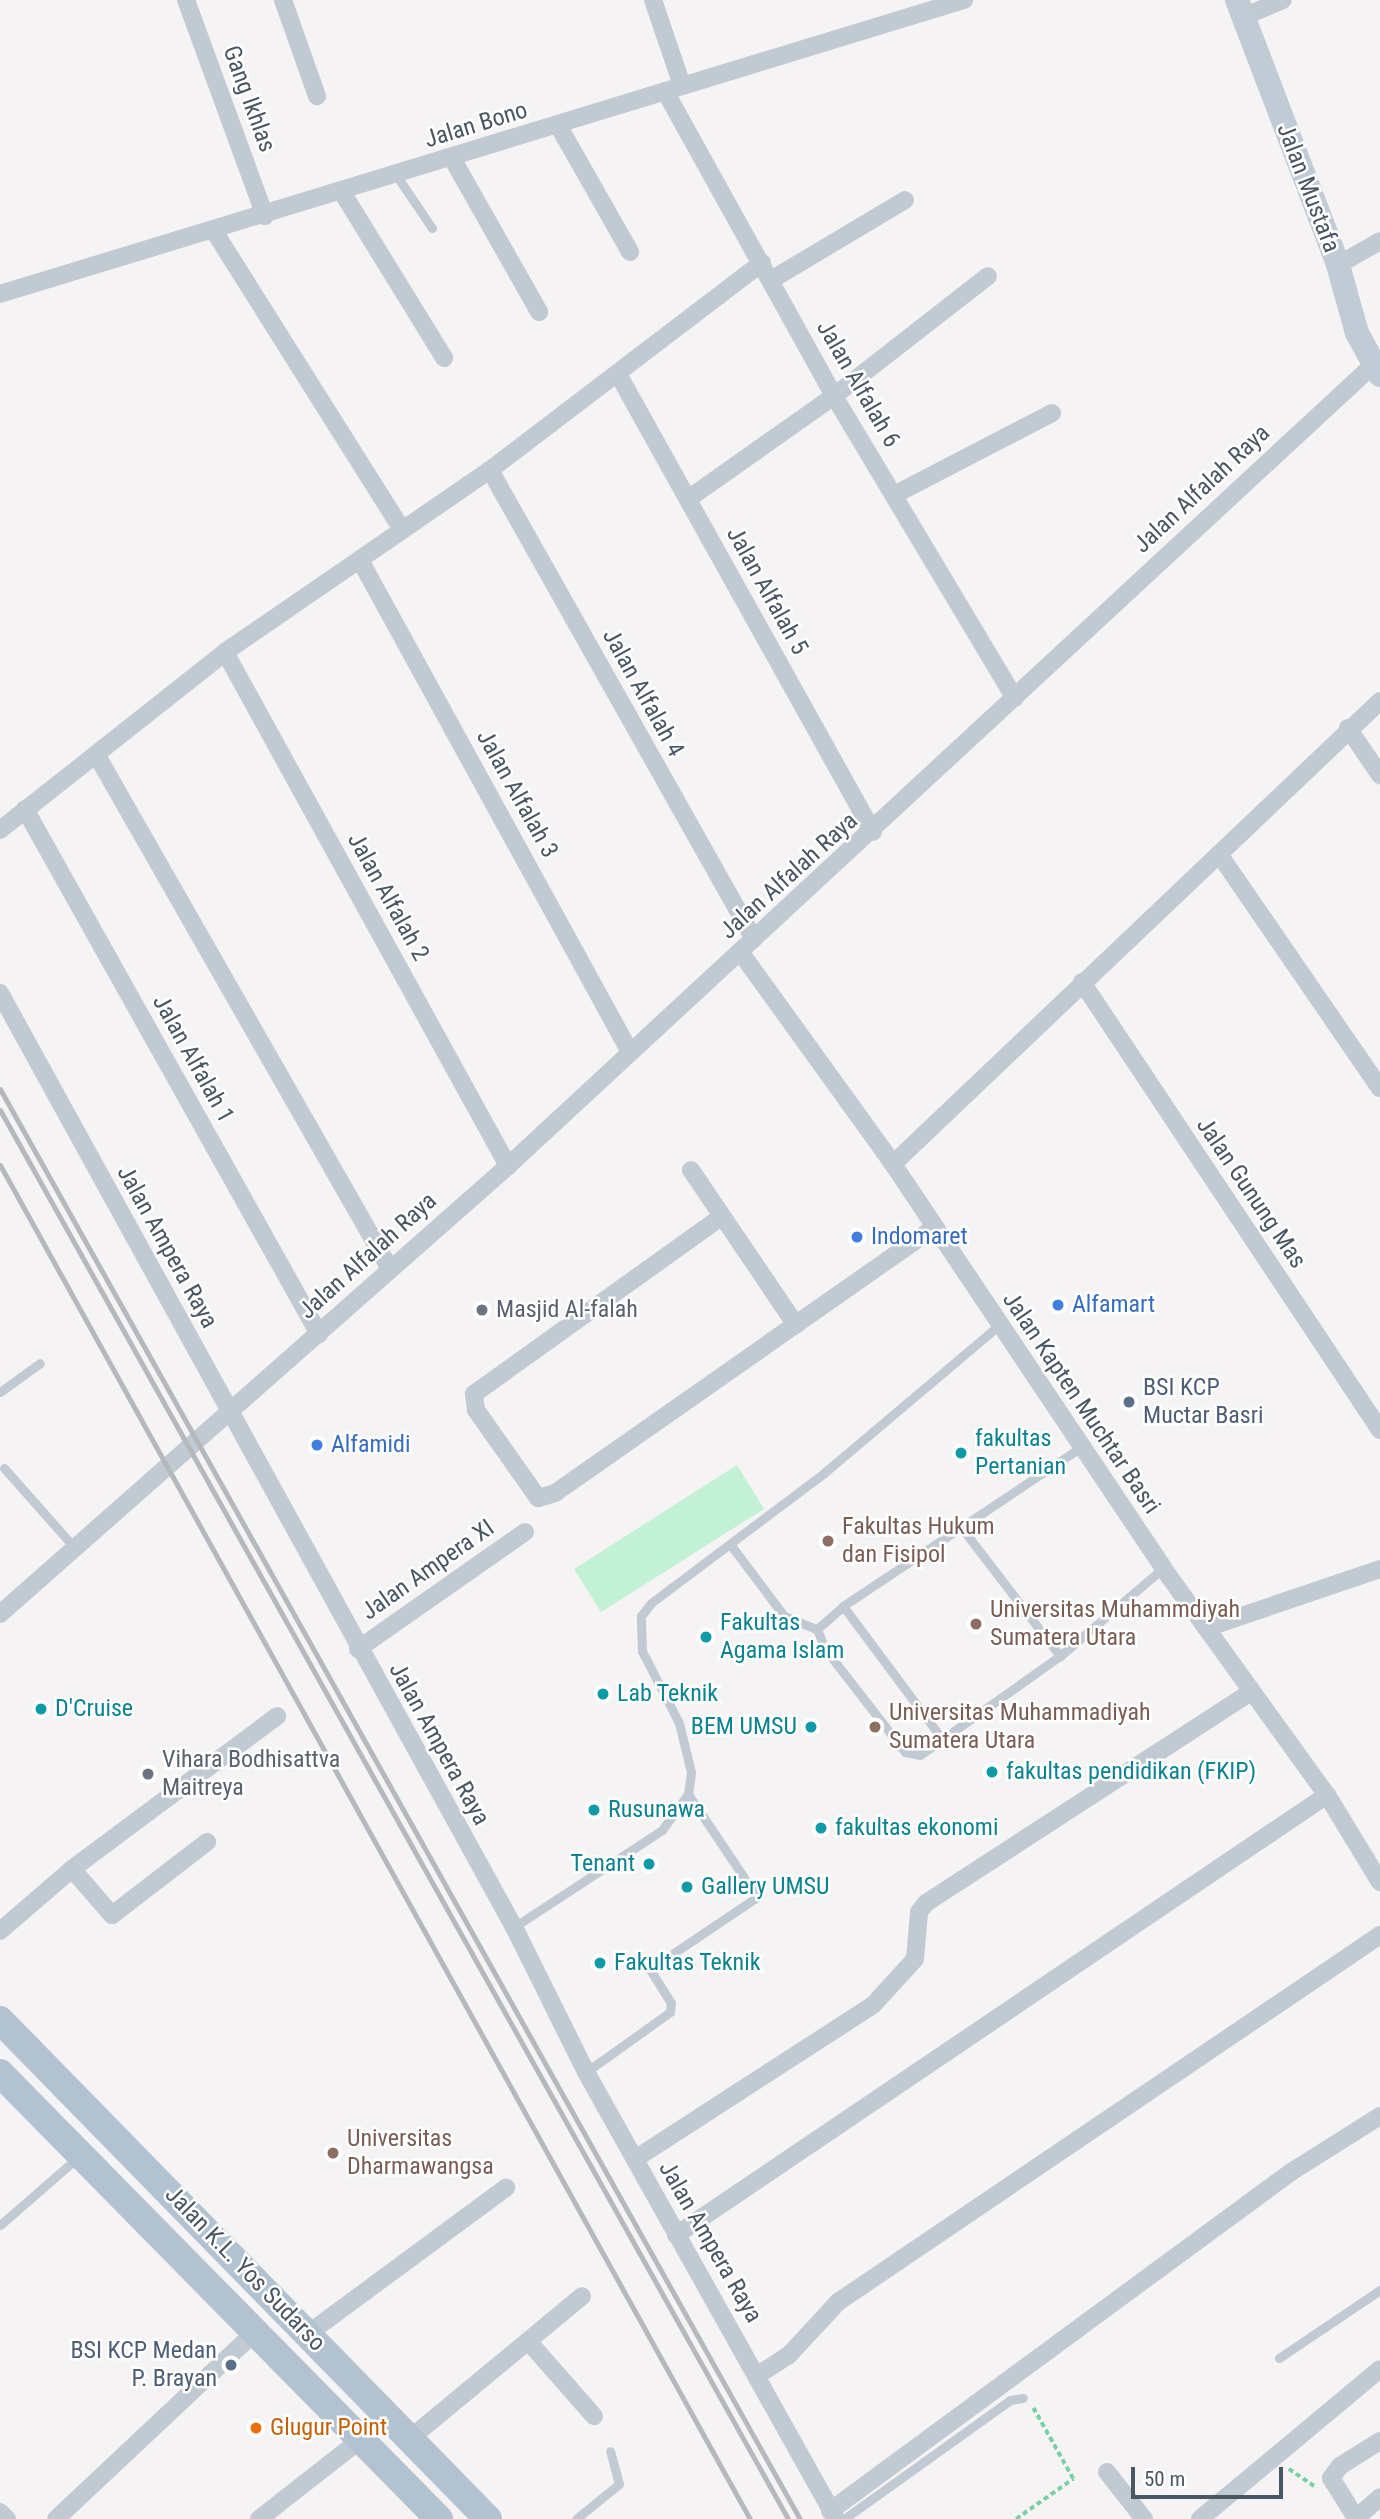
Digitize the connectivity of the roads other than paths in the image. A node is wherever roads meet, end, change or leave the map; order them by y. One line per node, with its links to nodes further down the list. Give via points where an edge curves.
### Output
1 (186, 0): 15 (street, Gang Ikhlas)
2 (283, 0): 9 (street)
3 (653, 0): 8 (street, Jalan Alfalah 6)
4 (964, 0): 6 (street, Jalan Bono)
5 (1283, 0): 7 (street)
6 (943, 4): 8 (street, Jalan Bono)
7 (1240, 8): 21 (street, Jalan Mustafa)
8 (673, 88): 10 (street, Jalan Bono); 20 (street, Jalan Alfalah 6)
9 (317, 96)
10 (558, 125): 11 (street, Jalan Bono); 19 (street)
11 (452, 158): 12 (street, Jalan Bono); 25 (street)
12 (396, 176): 13 (street, Jalan Bono); 16 (lane)
13 (342, 192): 15 (street, Jalan Bono); 26 (street)
14 (905, 200): 23 (street)
15 (265, 216): 17 (street, Jalan Bono)
16 (432, 228)
17 (214, 231): 24 (street, Jalan Bono); 34 (street)
18 (1380, 241): 21 (street)
19 (629, 252)
20 (762, 263): 23 (street, Jalan Alfalah 6); 28 (street)
21 (1338, 265): 27 (street, Jalan Mustafa, via 1357,333)
22 (988, 276): 29 (street)
23 (771, 279): 29 (street, Jalan Alfalah 6)
24 (0, 294)
25 (540, 312)
26 (444, 358)
27 (1376, 370): 37 (street, Jalan Alfalah Raya)
28 (618, 374): 31 (street); 33 (street, Jalan Alfalah 5)
29 (834, 396): 32 (street, Jalan Alfalah 6); 33 (street)
30 (1052, 413): 32 (street)
31 (490, 470): 34 (street); 46 (street, Jalan Alfalah 4)
32 (894, 495): 37 (street, Jalan Alfalah 6)
33 (688, 499): 44 (street, Jalan Alfalah 5)
34 (402, 529): 35 (street)
35 (360, 560): 36 (street); 50 (street, Jalan Alfalah 3)
36 (225, 652): 40 (street); 53 (street, Jalan Alfalah 2)
37 (1015, 698): 44 (street, Jalan Alfalah Raya)
38 (1380, 701): 39 (street)
39 (1348, 729): 41 (street); 45 (street)
40 (96, 754): 42 (street); 57 (street)
41 (1380, 775)
42 (26, 809): 43 (street); 60 (street, Jalan Alfalah 1)
43 (0, 830)
44 (873, 832): 46 (street, Jalan Alfalah Raya)
45 (1219, 854): 48 (street); 51 (street)
46 (754, 939): 47 (street, Jalan Alfalah Raya)
47 (741, 953): 50 (street, Jalan Alfalah Raya); 52 (street, Jalan Kapten Muchtar Basri)
48 (1082, 982): 52 (street); 64 (street, Jalan Gunung Mas)
49 (0, 993): 63 (street, Jalan Ampera Raya)
50 (630, 1052): 53 (street, Jalan Alfalah Raya)
51 (1380, 1088)
52 (893, 1164): 56 (street, Jalan Kapten Muchtar Basri)
53 (508, 1166): 57 (street, Jalan Alfalah Raya)
54 (691, 1170): 55 (street)
55 (721, 1217): 58 (street); 58 (street, via 474,1394 476,1410 532,1492 545,1498 555,1493)
56 (934, 1228): 58 (street); 59 (street, Jalan Kapten Muchtar Basri)
57 (389, 1266): 60 (street, Jalan Alfalah Raya)
58 (796, 1325)
59 (999, 1325): 65 (street, Jalan Kapten Muchtar Basri); 69 (lane, via 824,1473)
60 (318, 1334): 63 (street, Jalan Alfalah Raya)
61 (40, 1363): 62 (lane)
62 (0, 1392)
63 (231, 1414): 70 (street, Jalan Alfalah Raya); 77 (street, Jalan Ampera Raya)
64 (1380, 1430)
65 (1081, 1447): 67 (lane); 71 (street, Jalan Kapten Muchtar Basri)
66 (1, 1468): 70 (lane)
67 (961, 1527): 73 (lane); 78 (lane)
68 (526, 1532): 77 (street, Jalan Ampera XI)
69 (730, 1544): 76 (lane, via 784,1616); 82 (lane, via 651,1603 641,1616 642,1651 680,1723 691,1772)
70 (74, 1547): 74 (street, Jalan Alfalah Raya)
71 (1163, 1568): 75 (street, Jalan Kapten Muchtar Basri); 78 (lane)
72 (1380, 1569): 75 (street)
73 (843, 1606): 76 (lane); 81 (lane)
74 (0, 1614)
75 (1206, 1628): 79 (street, Jalan Kapten Muchtar Basri)
76 (817, 1629): 81 (lane, via 825,1649 908,1755 920,1755)
77 (358, 1649): 87 (street, Jalan Ampera Raya)
78 (1060, 1656): 81 (lane)
79 (1251, 1692): 83 (street, Jalan Kapten Muchtar Basri); 95 (street, via 926,1903 919,1912 915,1959 873,2005)
80 (277, 1716): 85 (street)
81 (942, 1739)
82 (688, 1794): 87 (lane, via 662,1830); 91 (lane, via 757,1897 650,1969 671,2003 670,2011)
83 (1327, 1795): 86 (street, Jalan Kapten Muchtar Basri); 99 (street)
84 (207, 1842): 85 (street, via 112,1915)
85 (72, 1869): 88 (street)
86 (1380, 1882)
87 (514, 1927): 91 (street, Jalan Ampera Raya)
88 (0, 1931)
89 (1380, 1935): 108 (street, via 838,2302 789,2355)
90 (0, 2020): 98 (main road, Jalan K.L. Yos Sudarso)
91 (586, 2072): 95 (street, Jalan Ampera Raya)
92 (0, 2073): 94 (main road, Jalan K.L. Yos Sudarso)
93 (1380, 2116): 119 (street, via 1290,2172)
94 (81, 2154): 97 (lane); 100 (main road, Jalan K.L. Yos Sudarso)
95 (635, 2159): 99 (street, Jalan Ampera Raya)
96 (506, 2188): 104 (street)
97 (0, 2225)
98 (211, 2231): 100 (main road); 104 (main road, Jalan K.L. Yos Sudarso)
99 (676, 2235): 108 (street, Jalan Ampera Raya)
100 (183, 2258): 103 (main road, Jalan K.L. Yos Sudarso)
101 (1380, 2290): 106 (lane)
102 (582, 2296): 105 (street)
103 (255, 2332): 111 (main road, Jalan K.L. Yos Sudarso); 122 (street)
104 (309, 2333): 112 (main road, Jalan K.L. Yos Sudarso)
105 (528, 2341): 110 (street); 112 (street)
106 (1279, 2358)
107 (1380, 2369): 127 (street)
108 (758, 2375): 119 (street, Jalan Ampera Raya)
109 (1023, 2398): 119 (lane, via 1010,2400)
110 (594, 2416)
111 (360, 2440): 123 (street); 124 (main road, Jalan K.L. Yos Sudarso)
112 (407, 2441): 118 (main road, Jalan K.L. Yos Sudarso)
113 (1380, 2441): 120 (street, via 1340,2466 1332,2484)
114 (610, 2451): 125 (lane, via 619,2484)
115 (1107, 2472): 126 (street)
116 (1380, 2497): 120 (street)
117 (0, 2512): 121 (street)
118 (479, 2516)
119 (837, 2516)
120 (1355, 2518)
121 (7, 2519)
122 (56, 2519)
123 (259, 2519)
124 (439, 2519)
125 (576, 2519)
126 (1144, 2519)
127 (1200, 2519)

